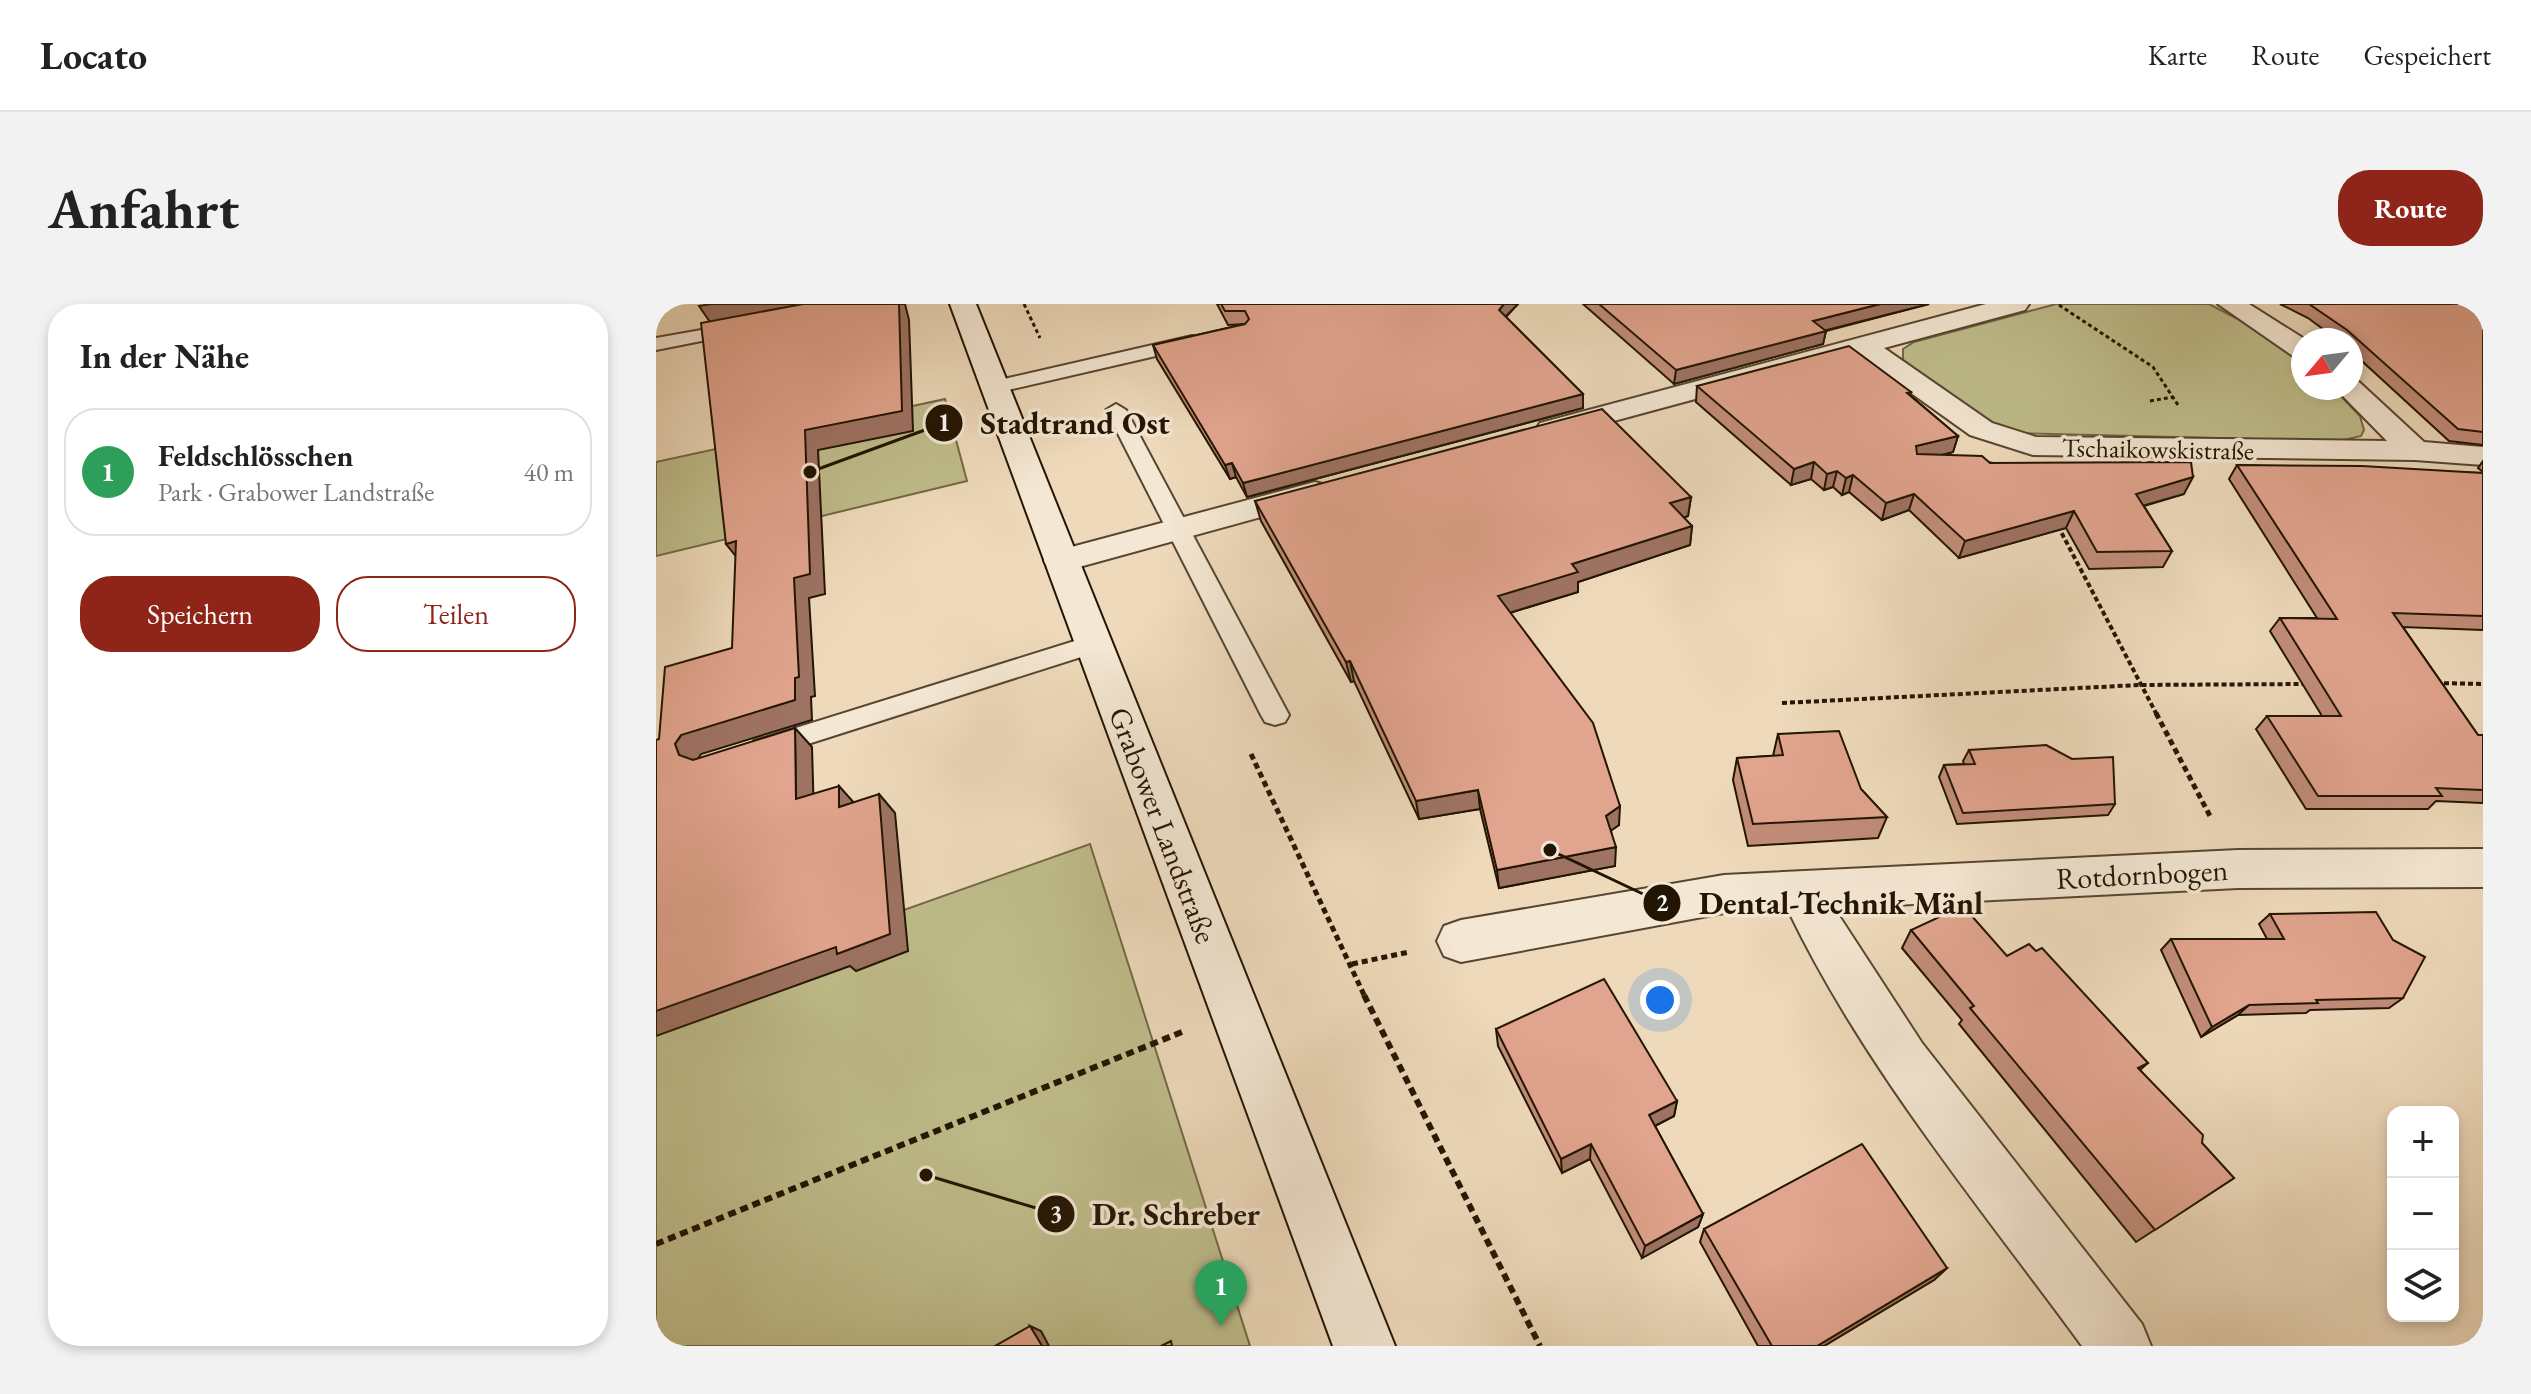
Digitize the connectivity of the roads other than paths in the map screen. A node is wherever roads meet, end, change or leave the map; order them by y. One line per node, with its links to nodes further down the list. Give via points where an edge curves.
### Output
1 (963, 304): 9 (street, Grabower Landstraße)
2 (2016, 304): 8 (street)
3 (2231, 304): 6 (street)
4 (760, 325): 7 (lane)
5 (1212, 337): 9 (lane)
6 (2291, 342)
7 (656, 344)
8 (1863, 346): 12 (street); 13 (street, Tschaikowskistraße, via 1981,429 2016,443 2057,448)
9 (995, 387): 17 (street, Grabower Landstraße)
10 (2362, 400): 13 (street)
11 (1116, 410): 16 (lane)
12 (1526, 436)
13 (2415, 451): 14 (street, Tschaikowskistraße)
14 (2483, 456)
15 (1344, 485): 16 (street)
16 (1177, 529): 17 (street); 19 (lane)
17 (1061, 561): 18 (street, Grabower Landstraße)
18 (1094, 644): 20 (lane); 24 (street, Grabower Landstraße)
19 (1275, 715)
20 (742, 755)
21 (2483, 868): 22 (street, Rotdornbogen, via 2238,869)
22 (1802, 892): 23 (street, Rotdornbogen, via 1724,894); 25 (street, via 1835,955 1904,1060)
23 (1461, 941)
24 (1364, 1346)
25 (2120, 1346)

